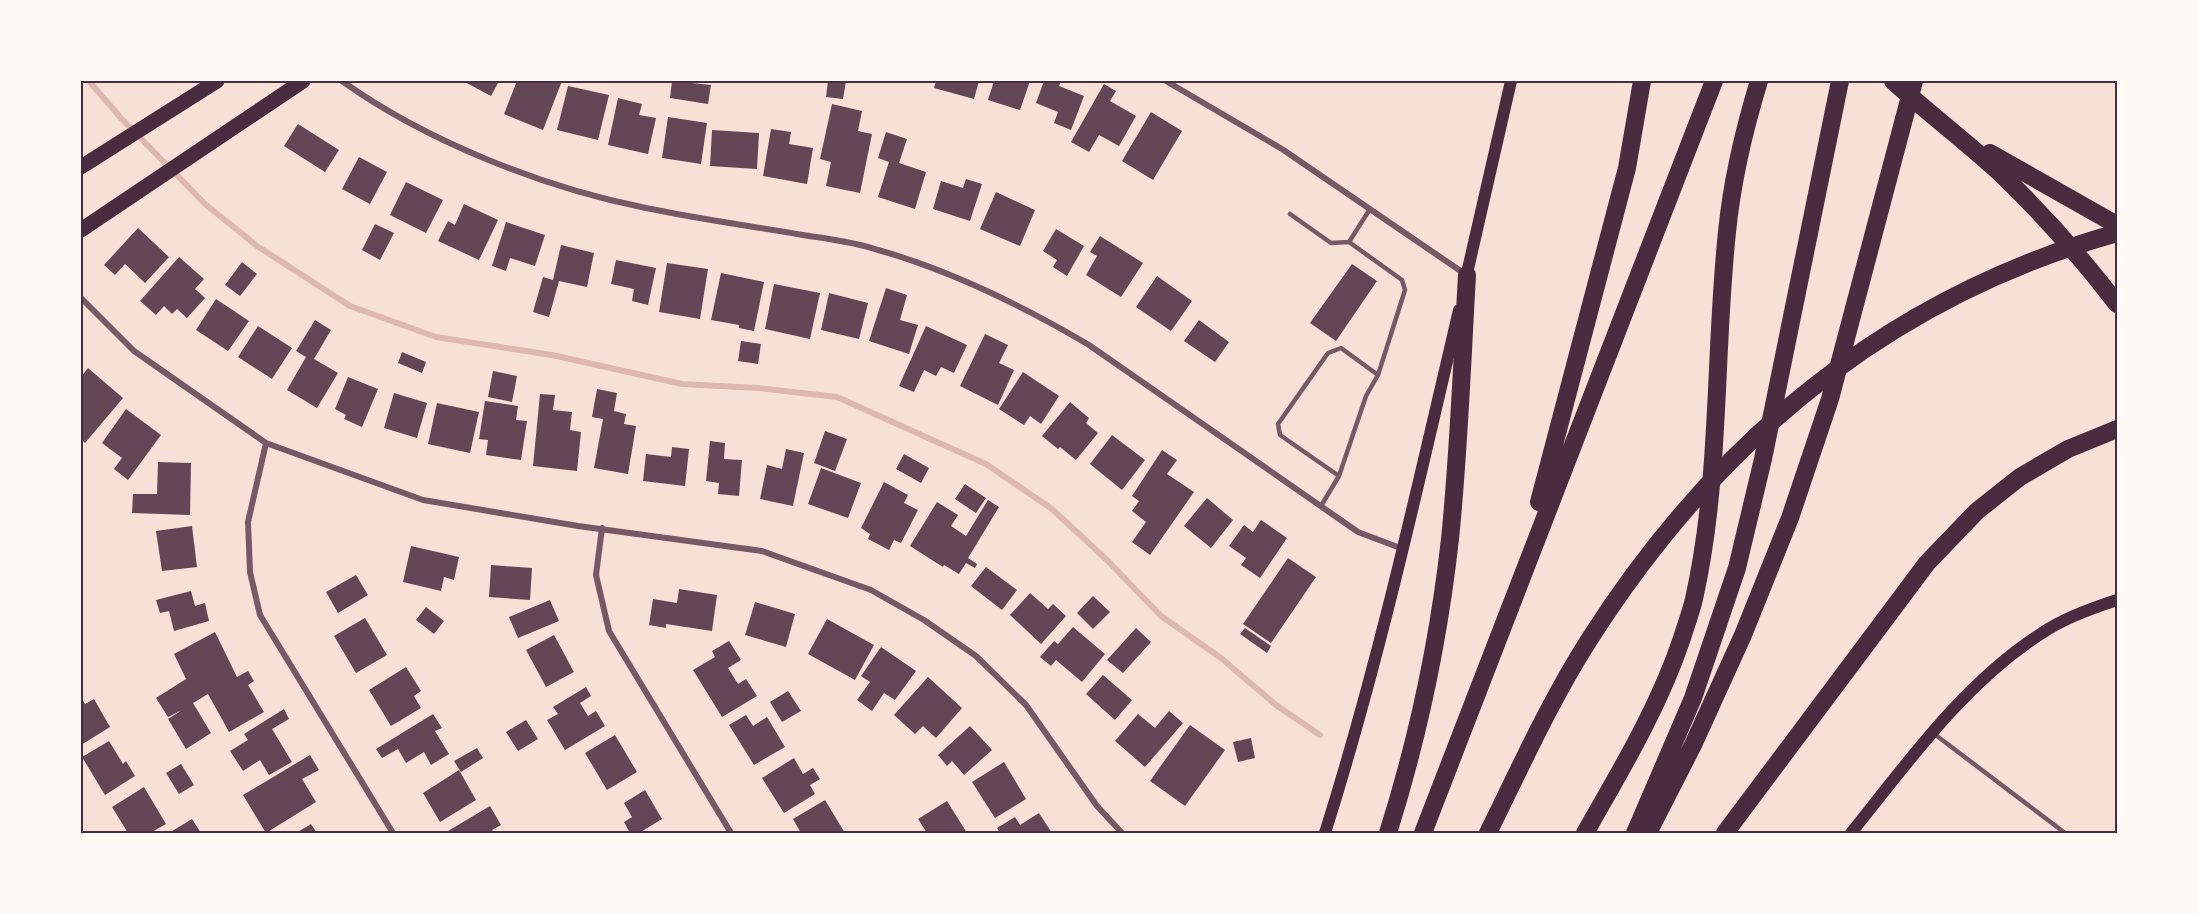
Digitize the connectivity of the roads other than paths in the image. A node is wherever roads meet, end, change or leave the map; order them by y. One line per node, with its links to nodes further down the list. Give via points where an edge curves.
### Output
1 (217, 81): 13 (main road)
2 (303, 81): 17 (main road)
3 (342, 81): 27 (street, via 391,113 441,138 567,187 645,208 877,249 970,283 1089,345)
4 (1166, 81): 14 (street, via 1282,148)
5 (1511, 81): 20 (main road)
6 (1642, 81): 30 (highway, via 1627,168)
7 (1714, 81): 30 (highway)
8 (1759, 81): 40 (highway, via 1741,148 1727,231 1714,456 1694,602 1652,712)
9 (1840, 81): 41 (highway, via 1737,568 1694,698)
10 (1893, 81): 12 (highway)
11 (1914, 81): 42 (highway, via 1830,399 1790,518 1716,695)
12 (1948, 127): 16 (highway); 22 (highway, via 2045,218)
13 (81, 167)
14 (1370, 208): 19 (lane); 20 (street)
15 (1290, 214): 19 (lane, via 1331,243)
16 (2117, 225)
17 (81, 230)
18 (2117, 233): 39 (highway, via 2039,258 1957,295 1892,332 1794,401 1729,461 1668,528 1587,642)
19 (1349, 242): 23 (lane, via 1404,284)
20 (1467, 275): 29 (main road); 37 (highway, via 1456,467 1441,609 1414,741)
21 (81, 298): 25 (street, via 134,351)
22 (2117, 304)
23 (1378, 375): 26 (lane, via 1366,396); 26 (lane, via 1341,348 1334,350 1278,424 1280,435)
24 (2117, 429): 43 (highway, via 2068,449 2020,477 1977,511 1927,563)
25 (266, 443): 28 (street, via 423,500); 33 (street, via 248,522 250,572 260,615)
26 (1339, 476): 27 (lane)
27 (1321, 506): 29 (street, via 1358,532)
28 (602, 528): 34 (street, via 596,575 609,631); 35 (street, via 762,551 871,591 924,620 976,656 1026,705 1097,806)
29 (1403, 549): 36 (main road)
30 (1519, 579): 38 (highway)
31 (2117, 600): 32 (main road, via 2043,632 1994,668)
32 (1932, 732): 44 (main road); 45 (lane)
33 (393, 833)
34 (731, 833)
35 (1122, 833)
36 (1324, 833)
37 (1388, 833)
38 (1423, 833)
39 (1488, 833)
40 (1585, 833)
41 (1635, 833)
42 (1648, 833)
43 (1725, 833)
44 (1851, 833)
45 (2065, 833)

